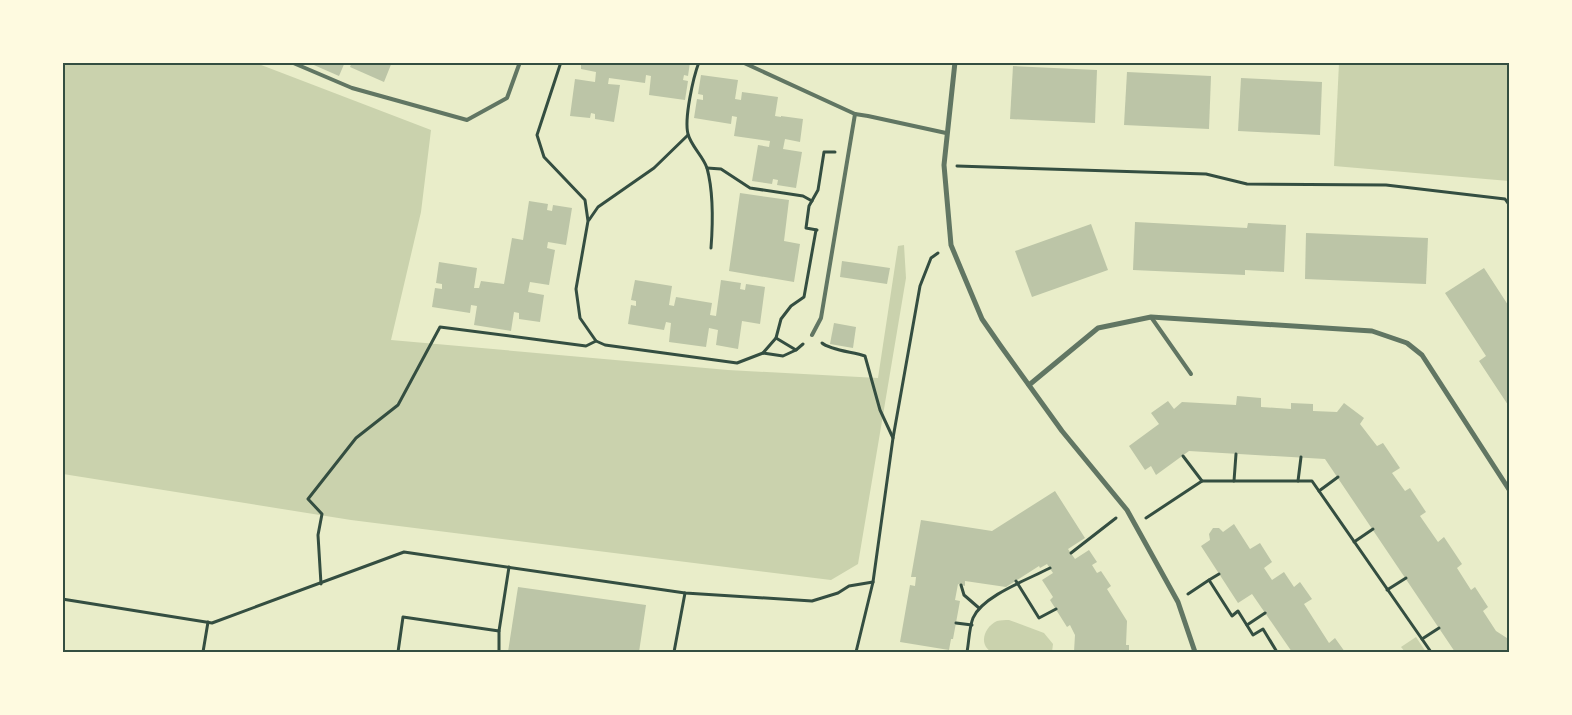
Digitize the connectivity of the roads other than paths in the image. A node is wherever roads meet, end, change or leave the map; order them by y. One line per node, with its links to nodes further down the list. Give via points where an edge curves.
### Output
1 (291, 62): 2 (lane, via 352,88 467,120 507,98)
2 (520, 62)
3 (742, 62): 5 (lane)
4 (955, 62): 6 (street)
5 (855, 114): 6 (lane); 8 (lane, via 821,318)
6 (946, 133): 10 (street, via 944,165 951,245 982,319)
7 (1152, 317): 9 (lane); 10 (street, via 1098,328); 11 (street, via 1372,331 1407,343 1422,355)
8 (812, 335)
9 (1190, 374)
10 (1029, 385): 12 (street, via 1126,510 1178,602)
11 (1510, 491)
12 (1195, 652)

